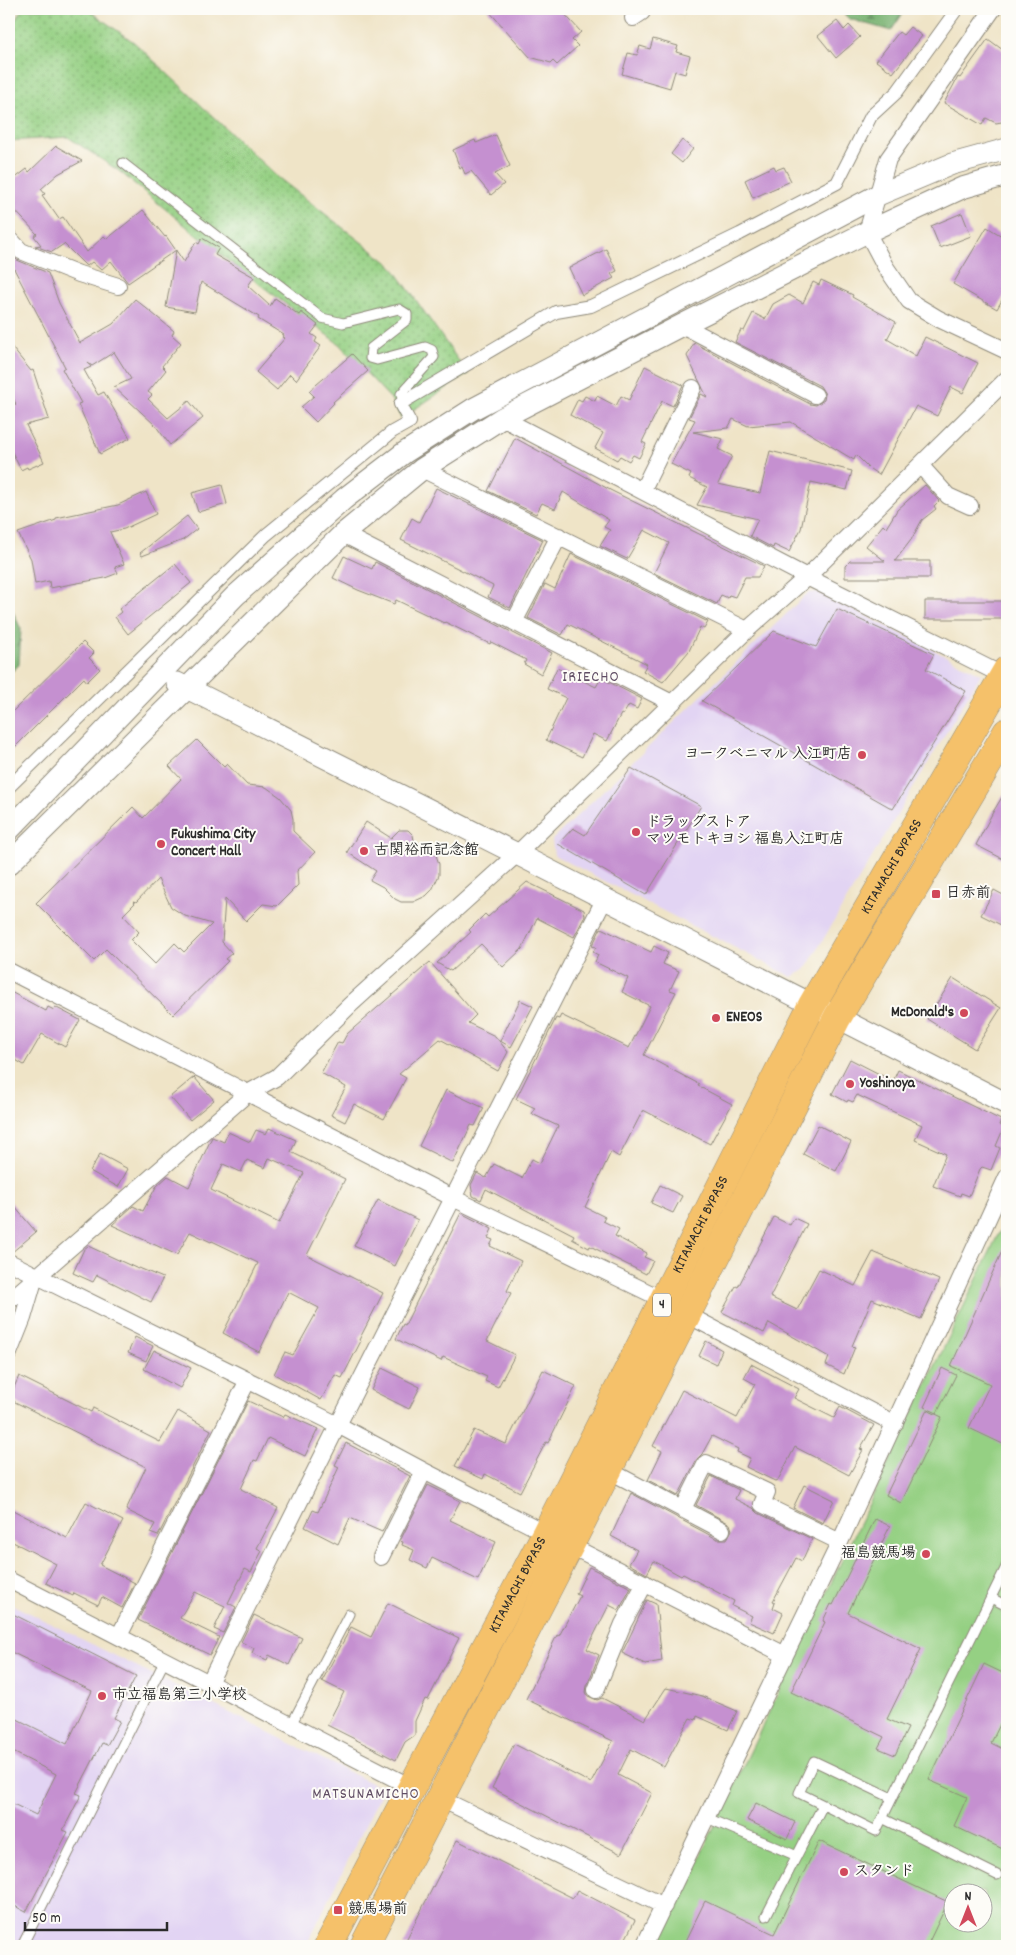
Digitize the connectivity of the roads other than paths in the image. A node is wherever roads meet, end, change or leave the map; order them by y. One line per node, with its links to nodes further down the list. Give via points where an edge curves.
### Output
1 (956, 9): 16 (street, via 897,92 871,116 837,183 591,306 556,312 400,404)
2 (994, 9): 6 (street, via 888,159)
3 (1007, 149): 6 (street, via 952,164)
4 (123, 163): 16 (lane, via 322,318 343,323 399,308 407,314 407,320 370,348 370,358 377,360 425,347 432,350 434,357 400,394)
5 (1007, 174): 7 (street, via 962,188)
6 (878, 194): 7 (street); 26 (street, via 473,408 404,453 344,499 243,589)
7 (867, 232): 10 (street); 11 (street, via 909,301)
8 (9, 238): 9 (street, via 21,251)
9 (118, 286)
10 (682, 325): 14 (street); 15 (street)
11 (1007, 351)
12 (1007, 379): 17 (street)
13 (693, 388): 19 (street)
14 (815, 395)
15 (502, 418): 18 (street); 19 (street)
16 (410, 422): 31 (street, via 392,432 266,535)
17 (920, 465): 20 (street, via 948,496); 23 (street)
18 (422, 469): 21 (street); 22 (street)
19 (642, 491): 23 (street)
20 (970, 506)
21 (343, 534): 24 (street); 28 (street)
22 (559, 536): 24 (street); 25 (street)
23 (807, 576): 25 (street); 27 (street)
24 (514, 622): 29 (street)
25 (747, 630): 29 (street)
26 (159, 674): 28 (street); 32 (street)
27 (1006, 674): 37 (highway, KITAMACHI BYPASS / 4)
28 (188, 688): 33 (street); 34 (street)
29 (672, 703): 33 (street)
30 (1007, 732): 38 (highway, KITAMACHI BYPASS / 4)
31 (9, 787)
32 (9, 830)
33 (517, 854): 35 (street); 39 (street, via 350,1004 276,1077)
34 (9, 864)
35 (604, 900): 37 (street); 42 (street)
36 (9, 971): 39 (street)
37 (812, 1006): 38 (street); 46 (highway, KITAMACHI BYPASS / 4)
38 (837, 1018): 40 (street); 46 (highway, KITAMACHI BYPASS / 4)
39 (248, 1093): 42 (street); 44 (street)
40 (1007, 1104)
41 (1007, 1177): 49 (street)
42 (453, 1198): 46 (street); 50 (street)
43 (9, 1262): 44 (street)
44 (35, 1276): 45 (street); 47 (street); 48 (street)
45 (9, 1301)
46 (675, 1307): 49 (street); 51 (highway, KITAMACHI BYPASS / 4); 55 (highway, KITAMACHI BYPASS / 4)
47 (9, 1353)
48 (248, 1380): 50 (street); 65 (street)
49 (895, 1424): 56 (street)
50 (338, 1425): 52 (street); 68 (street)
51 (608, 1470): 53 (street); 57 (highway, KITAMACHI BYPASS / 4)
52 (424, 1471): 55 (street); 58 (street)
53 (683, 1509): 54 (street); 56 (street, via 706,1463 767,1492 762,1504)
54 (722, 1530)
55 (546, 1533): 57 (street); 71 (highway, KITAMACHI BYPASS / 4)
56 (840, 1542): 66 (street)
57 (570, 1545): 61 (street); 72 (highway, KITAMACHI BYPASS / 4)
58 (381, 1557)
59 (1007, 1565): 62 (lane)
60 (9, 1580): 65 (street)
61 (645, 1583): 66 (street); 69 (street, via 623,1624)
62 (991, 1598): 63 (lane); 73 (lane)
63 (1007, 1606)
64 (349, 1614): 70 (lane)
65 (119, 1636): 67 (street)
66 (785, 1656): 75 (street)
67 (165, 1660): 68 (street); 81 (lane)
68 (210, 1683): 70 (street)
69 (596, 1690)
70 (291, 1725): 71 (street)
71 (411, 1787): 82 (highway, KITAMACHI BYPASS / 4)
72 (439, 1798): 79 (street); 83 (highway, KITAMACHI BYPASS / 4)
73 (892, 1798): 74 (lane, via 814,1761 799,1793); 76 (lane)
74 (823, 1805): 76 (lane, via 876,1831); 77 (lane)
75 (707, 1818): 77 (lane); 79 (street)
76 (882, 1818): 78 (lane)
77 (796, 1856): 80 (lane)
78 (997, 1875)
79 (664, 1906): 84 (street)
80 (766, 1916)
81 (22, 1946)
82 (328, 1946)
83 (364, 1946)
84 (644, 1946)

